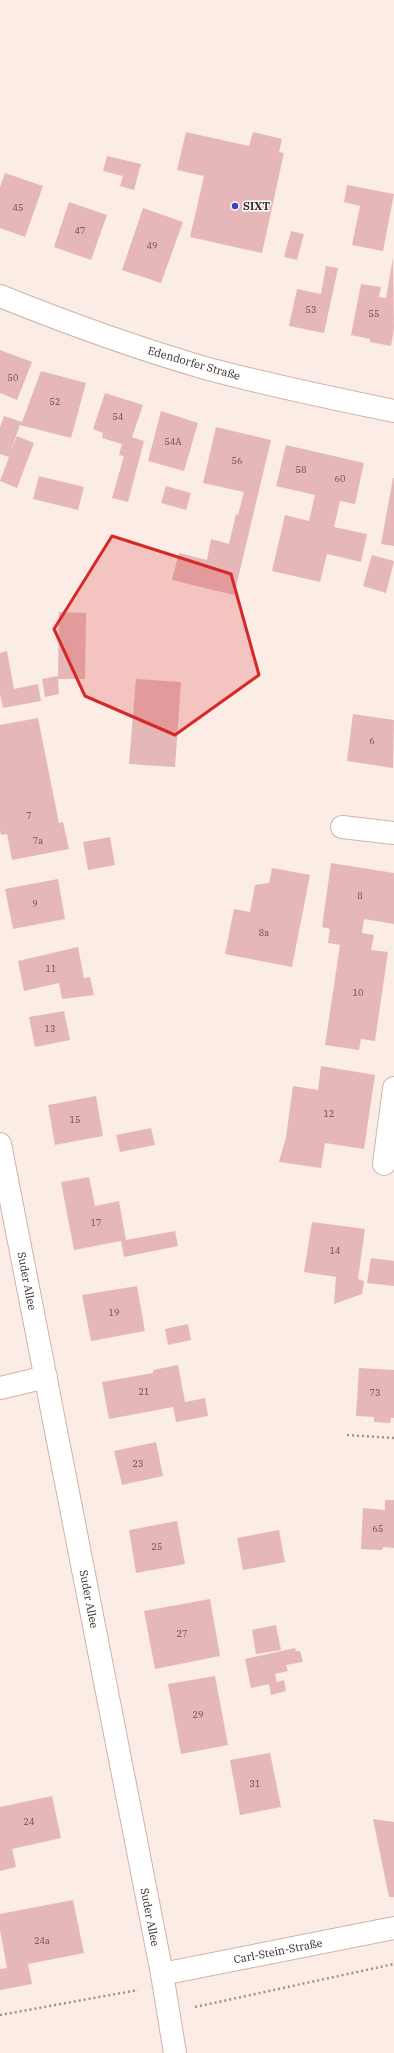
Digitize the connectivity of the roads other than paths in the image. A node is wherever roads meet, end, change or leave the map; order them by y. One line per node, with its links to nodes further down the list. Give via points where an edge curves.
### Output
1 (0, 296): 2 (street, Edendorfer Straße, via 140,348 205,368)
2 (394, 410)
3 (342, 827): 4 (street)
4 (394, 833)
5 (394, 1088): 7 (street)
6 (0, 1144): 8 (street, Suder Allee)
7 (384, 1164)
8 (46, 1377): 9 (street); 11 (street, Suder Allee)
9 (0, 1388)
10 (394, 1928): 11 (street, Carl-Stein-Straße)
11 (163, 1984): 12 (street, Suder Allee)
12 (175, 2053)

